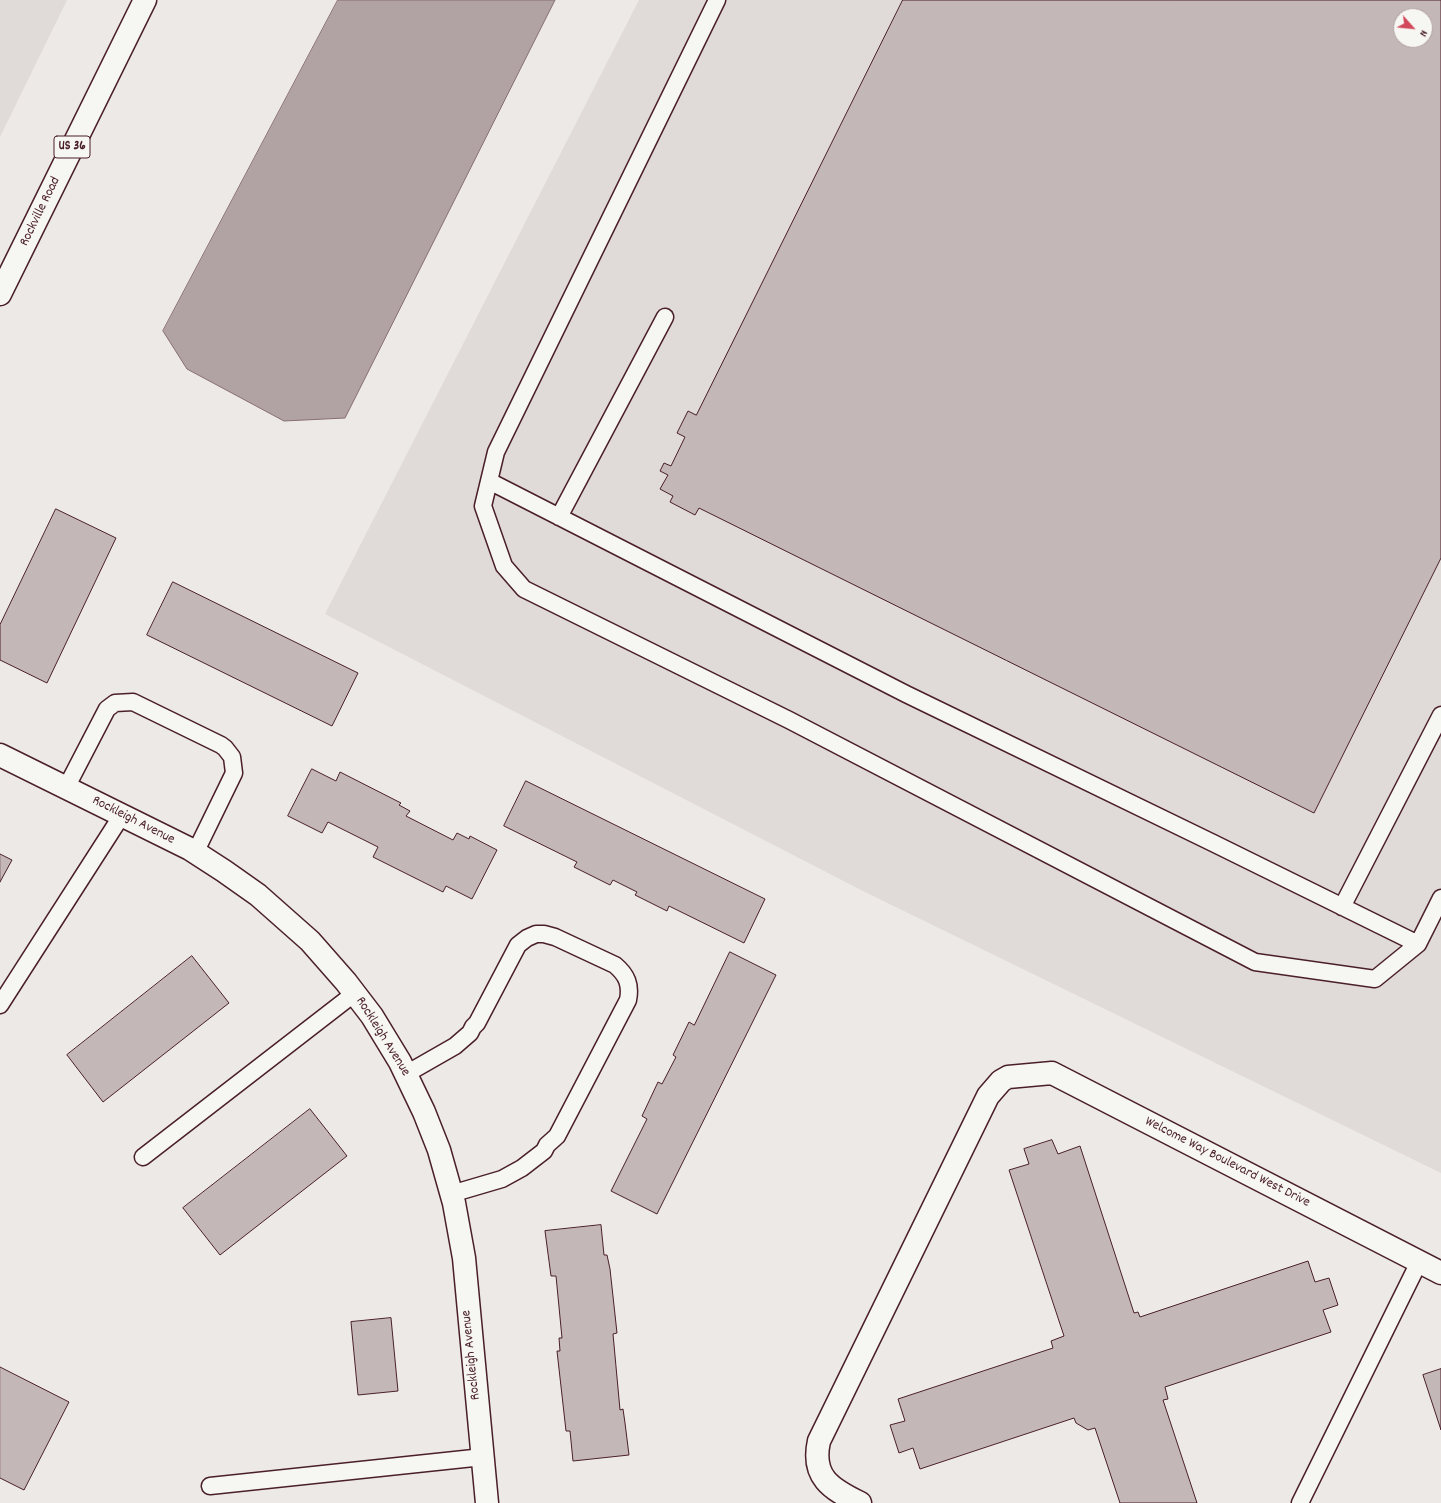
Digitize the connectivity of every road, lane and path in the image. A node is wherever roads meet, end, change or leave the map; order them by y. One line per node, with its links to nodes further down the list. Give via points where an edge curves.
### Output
1 (145, 0): 3 (street, Rockville Road / US 36)
2 (717, 0): 5 (lane, via 496,452)
3 (0, 294)
4 (665, 317): 6 (lane)
5 (489, 481): 6 (lane); 14 (lane, via 483,506 504,566 524,589 789,720 1255,962 1375,980)
6 (559, 517): 13 (lane, via 906,694)
7 (1441, 715): 13 (lane)
8 (0, 755): 9 (street, Rockleigh Avenue)
9 (66, 788): 10 (street, Rockleigh Avenue); 11 (lane, via 107,710 115,703 133,702 221,745 232,757 234,773)
10 (122, 815): 11 (street, Rockleigh Avenue); 16 (lane)
11 (195, 853): 15 (street, Rockleigh Avenue, via 258,895 290,922)
12 (1441, 898): 14 (lane)
13 (1342, 907): 14 (lane)
14 (1418, 944)
15 (355, 993): 17 (street, Rockleigh Avenue); 18 (lane)
16 (0, 1005)
17 (406, 1074): 19 (street, Rockleigh Avenue, via 439,1150); 19 (lane, via 456,1046 470,1033 518,945 536,934 555,937 615,965 626,977 630,991 628,1000 557,1136 539,1156 512,1174 492,1183)
18 (143, 1157)
19 (451, 1194): 22 (street, Rockleigh Avenue, via 464,1258)
20 (1419, 1262): 21 (street, Welcome Way Boulevard West Drive); 25 (street, Welcome Way Boulevard West Drive, via 1052,1073 1008,1077 988,1096 819,1441 822,1475 832,1488); 26 (lane)
21 (1441, 1273)
22 (483, 1457): 23 (lane); 24 (street, Rockleigh Avenue)
23 (210, 1486)
24 (487, 1503)
25 (860, 1503)
26 (1300, 1503)

